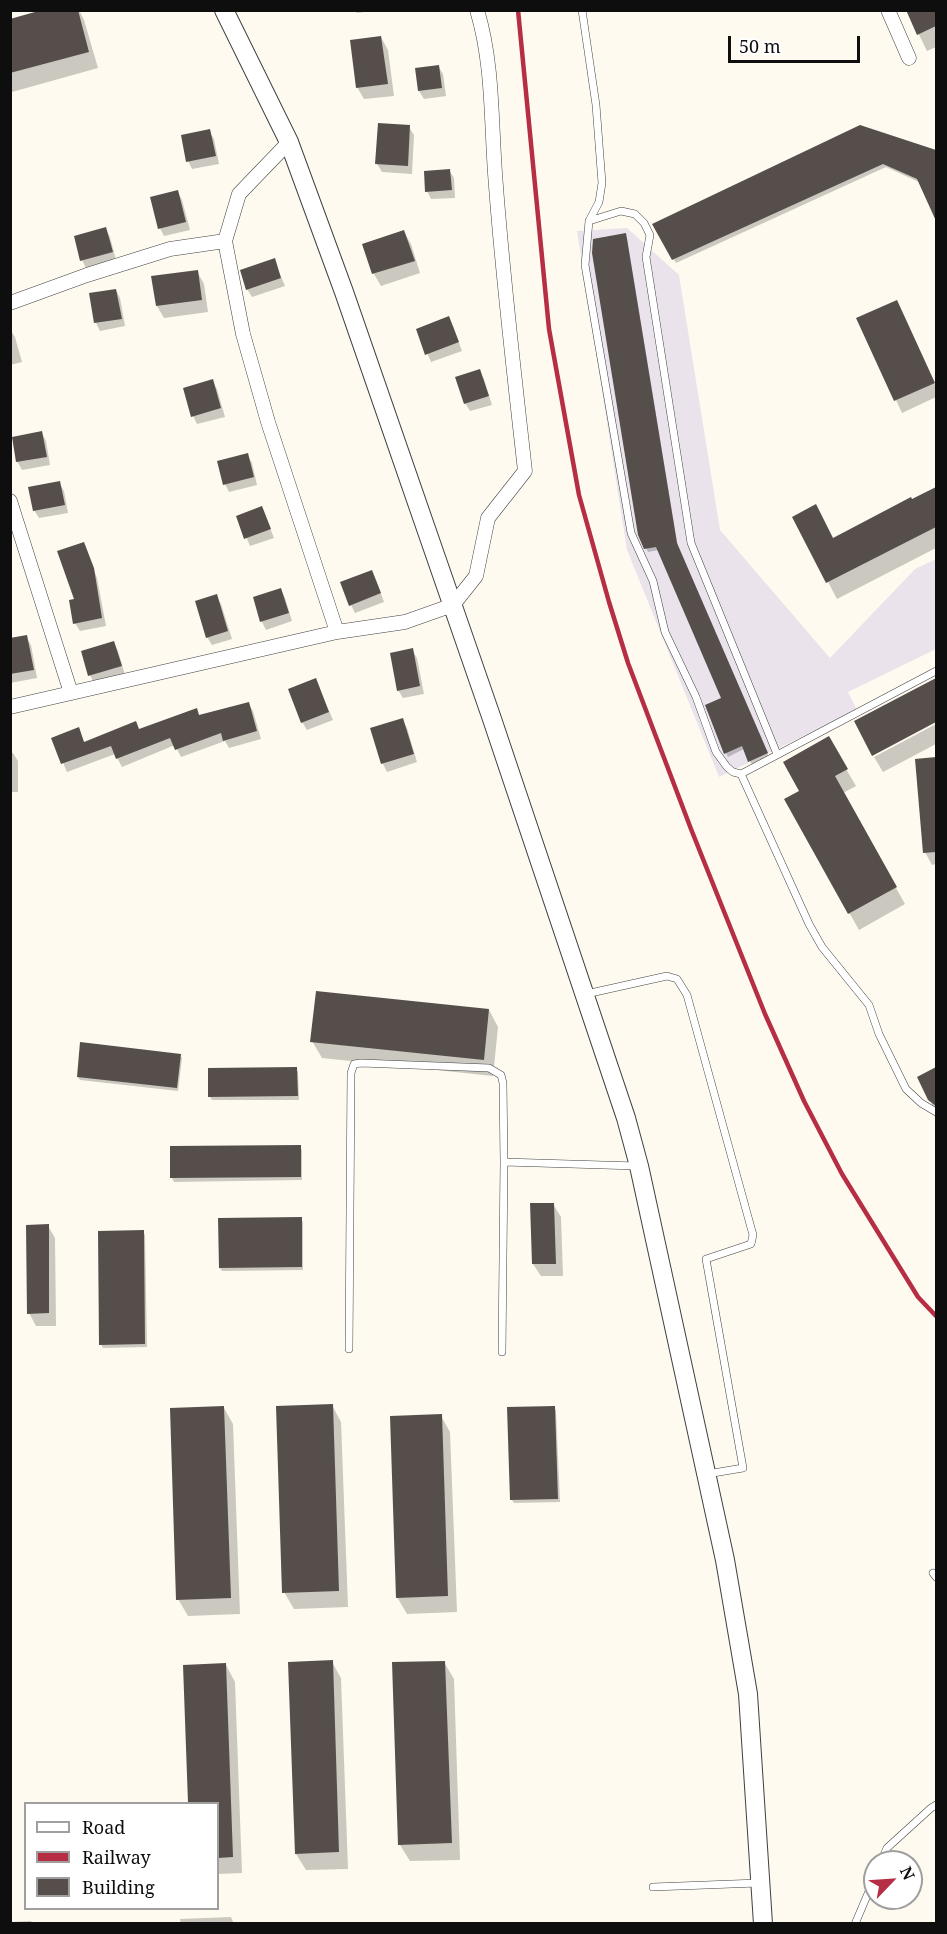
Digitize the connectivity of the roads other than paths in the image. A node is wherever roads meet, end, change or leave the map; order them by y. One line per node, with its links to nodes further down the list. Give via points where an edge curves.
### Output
1 (224, 10): 6 (street)
2 (477, 10): 11 (street, via 492,102 495,172 525,471 488,518 476,576)
3 (582, 10): 7 (lane, via 602,183 599,202)
4 (888, 10): 5 (street)
5 (909, 58)
6 (289, 142): 8 (street, via 239,194); 11 (street)
7 (589, 221): 16 (lane, via 621,211 635,214 650,235 646,257 691,543); 17 (lane, via 585,265 631,533 653,581 665,632 696,697 716,752 727,767)
8 (225, 242): 9 (street, via 170,249); 12 (street, via 246,345 268,422)
9 (10, 303)
10 (10, 501): 14 (street)
11 (453, 605): 12 (street, via 405,622); 18 (street)
12 (337, 632): 14 (street)
13 (936, 671): 16 (lane)
14 (71, 693): 15 (street)
15 (10, 707)
16 (777, 754): 17 (lane)
17 (741, 774): 19 (lane, via 822,947 869,1005 906,1089)
18 (583, 994): 21 (street); 24 (lane, via 667,976 677,979 687,995 753,1235 751,1244 706,1259 743,1468)
19 (936, 1112)
20 (504, 1162): 21 (lane); 22 (lane, via 501,1075 489,1068 354,1064); 23 (lane)
21 (639, 1166): 24 (street)
22 (349, 1349)
23 (502, 1352)
24 (706, 1474): 27 (street, via 748,1694)
25 (936, 1806): 26 (lane)
26 (886, 1850)
27 (760, 1883): 28 (lane); 30 (street)
28 (653, 1887)
29 (863, 1905): 31 (lane)
30 (763, 1923)
31 (855, 1923)

